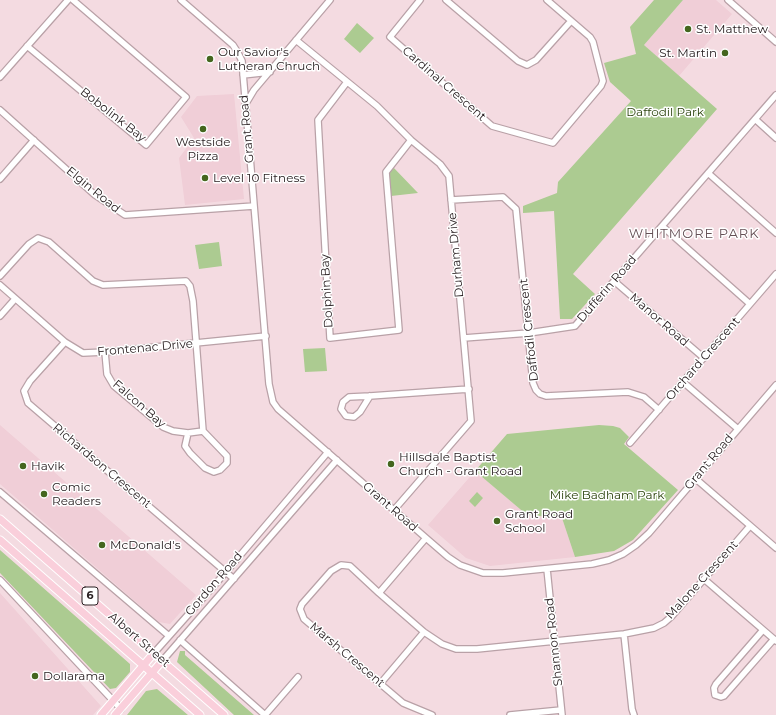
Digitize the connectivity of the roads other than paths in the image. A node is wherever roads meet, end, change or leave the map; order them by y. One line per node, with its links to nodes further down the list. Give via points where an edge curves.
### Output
1 (68, 0): 12 (street)
2 (73, 0): 12 (street, Bobolink Bay, via 186,97 146,145)
3 (181, 0): 14 (street, Grant Road, via 233,45 242,61)
4 (330, 0): 11 (street)
5 (420, 0): 9 (street, Cardinal Crescent, via 390,37 492,126 553,143 603,81 593,42)
6 (446, 0): 9 (street, via 518,61 527,65 536,60)
7 (547, 0): 9 (street, Cardinal Crescent)
8 (728, 0): 10 (street)
9 (571, 21)
10 (775, 39)
11 (296, 40): 13 (street); 16 (street, Durham Drive)
12 (27, 46): 15 (street)
13 (270, 72): 14 (street); 18 (street, via 254,90)
14 (243, 75): 18 (street, Grant Road)
15 (0, 77)
16 (347, 82): 23 (street, Durham Drive, via 377,106); 23 (street, Dolphin Bay, via 318,120 330,338 399,330 386,172)
17 (776, 95): 20 (street, Dufferin Road)
18 (245, 106): 27 (street, Grant Road)
19 (0, 110): 22 (street, Elgin Road)
20 (755, 119): 21 (street); 24 (street, Dufferin Road)
21 (776, 138)
22 (34, 140): 25 (street); 27 (street, Elgin Road, via 95,195 125,215)
23 (411, 140): 26 (street, Durham Drive, via 440,164 448,176)
24 (708, 173): 28 (street, Dufferin Road); 29 (street)
25 (0, 179)
26 (451, 200): 37 (street, Daffodil Crescent, via 504,198 516,209); 39 (street, Durham Drive)
27 (254, 206): 38 (street, Grant Road)
28 (662, 226): 32 (street, Dufferin Road); 35 (street)
29 (776, 233)
30 (776, 274): 35 (street, Orchard Crescent)
31 (0, 276): 41 (street, via 29,244 38,238 49,242 94,281 103,285 186,281 190,286)
32 (614, 281): 37 (street, Dufferin Road, via 575,326); 43 (street, Manor Road)
33 (0, 286): 34 (street, Frontenac Drive)
34 (15, 299): 36 (street); 40 (street, Frontenac Drive)
35 (750, 304): 43 (street, Orchard Crescent)
36 (0, 316)
37 (529, 333): 39 (street, Dufferin Road); 48 (street, Daffodil Crescent, via 533,384 540,394 546,396 628,392 644,397)
38 (266, 336): 41 (street, Frontenac Drive); 53 (street, Grant Road, via 269,384 273,402)
39 (464, 338): 46 (street, Durham Drive)
40 (65, 342): 42 (street, Frontenac Drive, via 83,352); 66 (street, Richardson Crescent, via 24,391 28,404)
41 (196, 343): 42 (street, Frontenac Drive); 50 (street)
42 (105, 352): 51 (street, Falcon Bay, via 107,374 114,386 163,427)
43 (704, 358): 44 (street, Orchard Crescent)
44 (683, 382): 48 (street, Orchard Crescent); 49 (street)
45 (776, 385): 49 (street, Grant Road)
46 (469, 389): 47 (street); 58 (street, Durham Drive, via 471,421)
47 (370, 396): 47 (street, via 349,397 343,402 342,409 346,416 354,417)
48 (659, 410): 52 (street, Orchard Crescent)
49 (738, 429): 55 (street, Grant Road)
50 (203, 431): 51 (street, Falcon Bay); 51 (street, via 227,456 227,464 220,470 214,472 205,468 190,453 185,446)
51 (188, 433)
52 (630, 443)
53 (328, 452): 54 (street, Grant Road); 57 (street, Gordon Road)
54 (336, 460): 58 (street, Grant Road); 59 (street, Gordon Road)
55 (696, 479): 61 (street); 65 (street, Grant Road, via 649,533 623,554 598,563)
56 (0, 492): 74 (street)
57 (278, 510): 59 (street); 66 (street, Gordon Road)
58 (394, 510): 62 (street, Grant Road)
59 (287, 518): 68 (street, Gordon Road)
60 (0, 519): 78 (main road, Albert Street / 6)
61 (750, 526): 64 (street); 67 (street, Malone Crescent)
62 (426, 538): 65 (street, Grant Road, via 460,565 483,573); 70 (street)
63 (0, 540): 80 (main road, Albert Street / 6)
64 (776, 548)
65 (547, 569): 77 (street, Shannon Road)
66 (226, 572): 68 (street, Richardson Crescent); 74 (street, Gordon Road)
67 (704, 578): 71 (street); 73 (street, Malone Crescent, via 664,623 654,628)
68 (234, 579): 75 (street, Gordon Road)
69 (0, 580): 84 (street)
70 (379, 593): 72 (street, Marsh Crescent); 83 (street, Marsh Crescent, via 350,566 342,565 331,571 300,609 304,619)
71 (763, 630): 76 (street); 76 (street, via 716,684 714,695 724,696)
72 (424, 632): 77 (street, Marsh Crescent, via 442,644 456,649); 83 (street)
73 (624, 634): 77 (street, Malone Crescent); 94 (street)
74 (169, 636): 78 (street, Gordon Road)
75 (180, 640): 79 (street, Gordon Road); 91 (street)
76 (775, 640)
77 (555, 641): 86 (street, Shannon Road)
78 (154, 653): 79 (main road, Albert Street / 6); 80 (main road, Gordon Road)
79 (162, 660): 81 (main road, Gordon Road); 90 (main road, Albert Street / 6)
80 (144, 665): 81 (main road, Albert Street / 6); 84 (main road, Gordon Road)
81 (152, 672): 85 (main road, Gordon Road); 89 (main road, Albert Street / 6)
82 (298, 677): 91 (street)
83 (380, 684): 92 (street, Marsh Crescent, via 403,703)
84 (113, 701): 85 (street); 87 (main road, Gordon Road)
85 (120, 709): 88 (main road, Gordon Road)
86 (562, 713): 93 (street)
87 (101, 715)
88 (115, 715)
89 (200, 715)
90 (224, 715)
91 (265, 715)
92 (432, 715)
93 (510, 715)
94 (634, 715)

